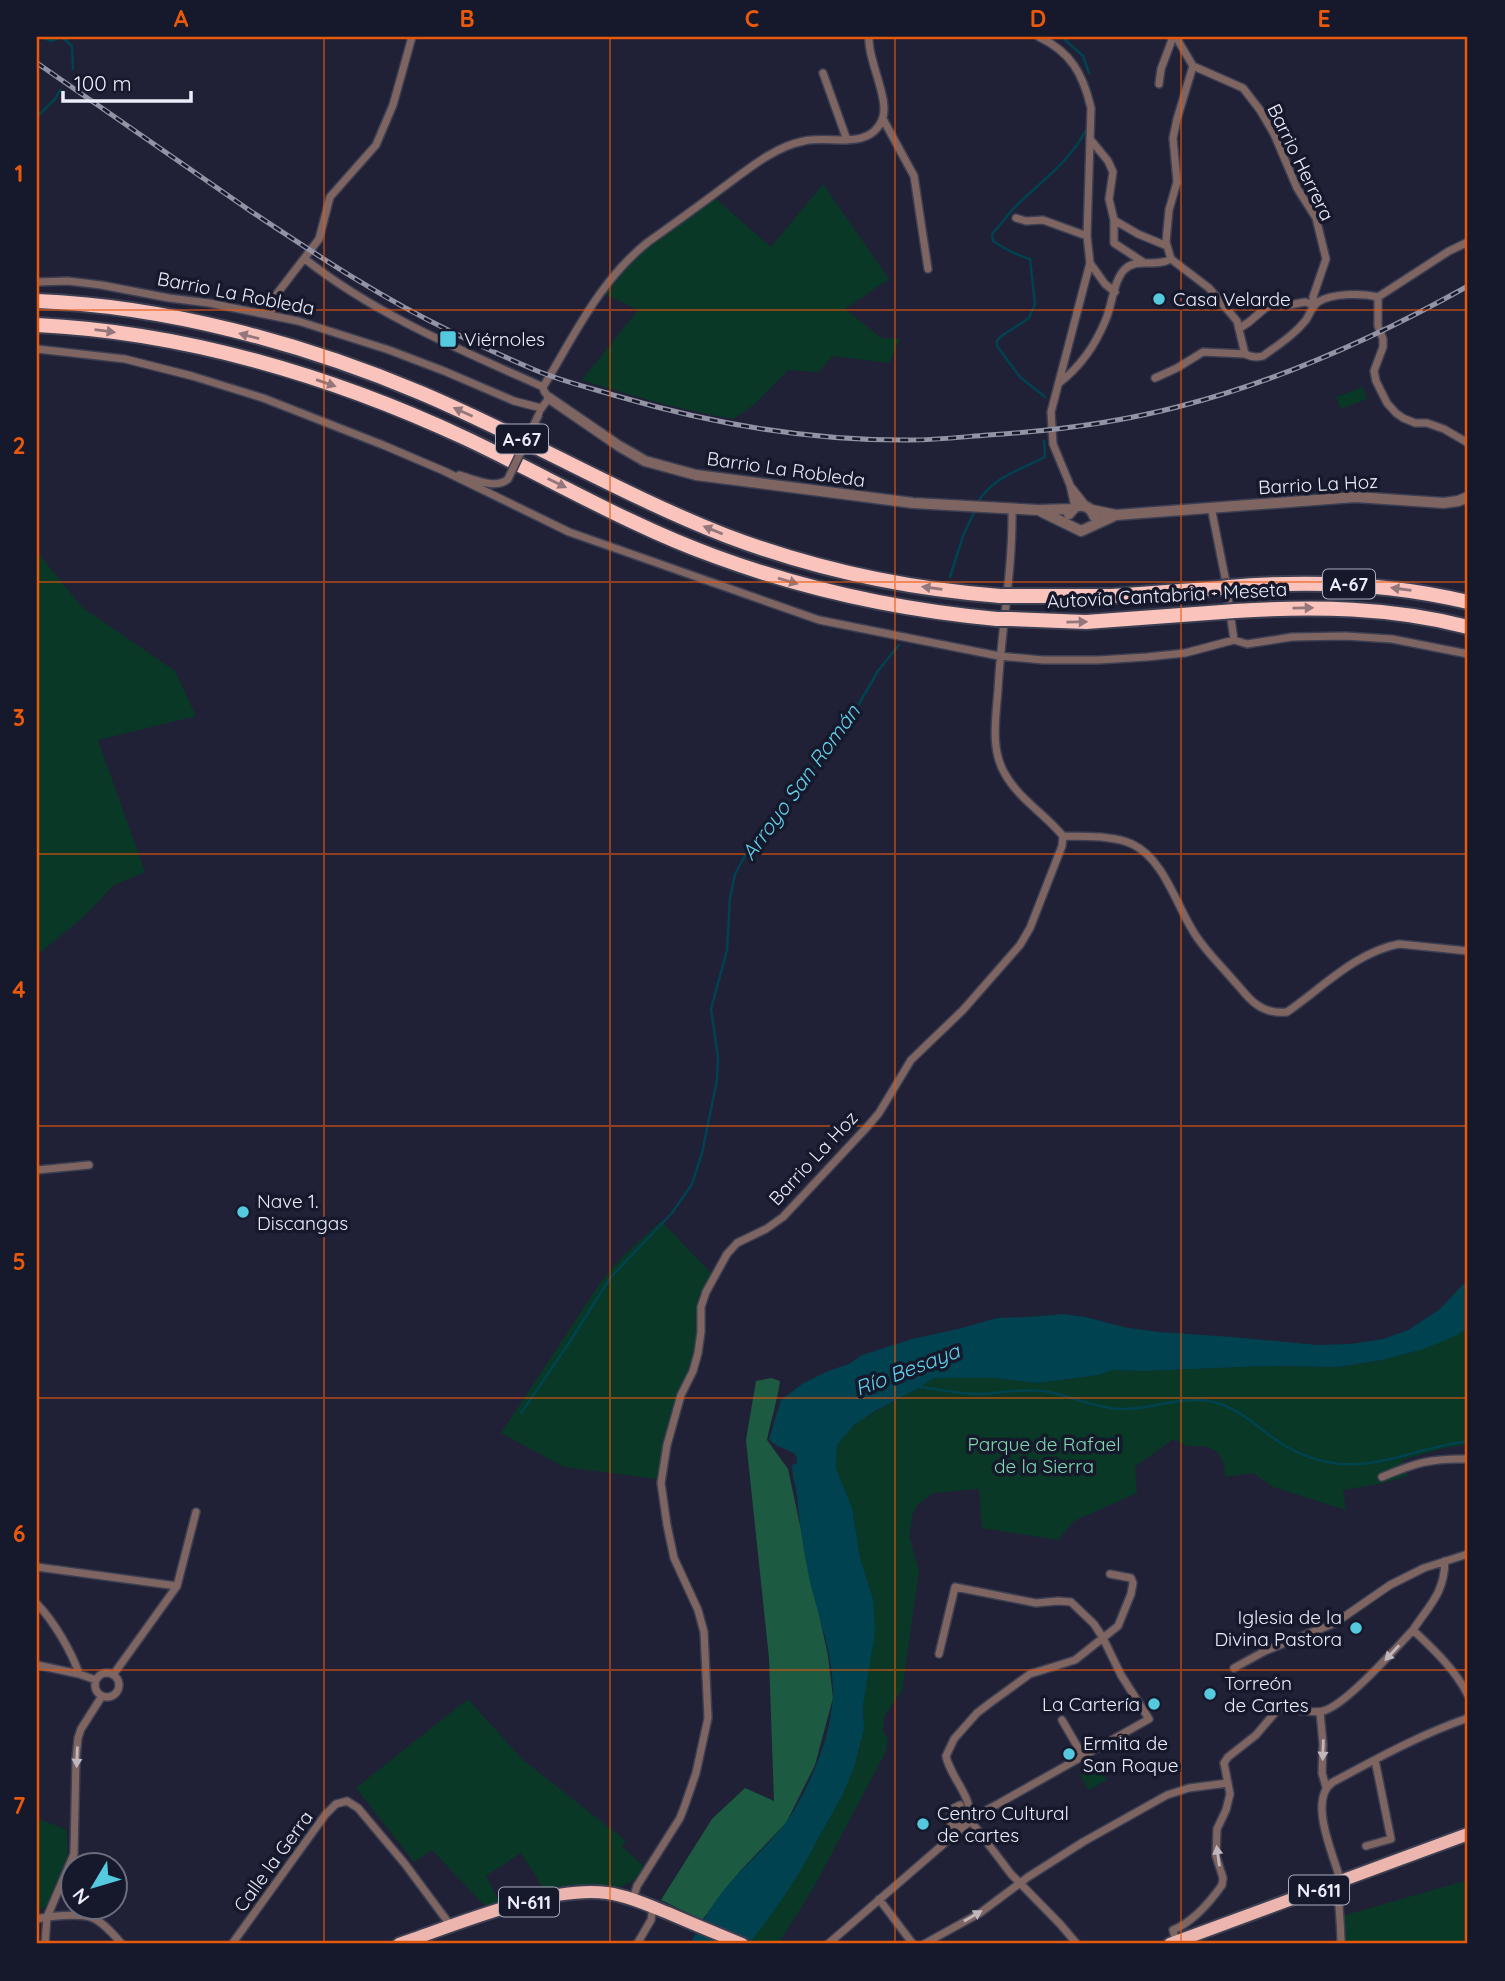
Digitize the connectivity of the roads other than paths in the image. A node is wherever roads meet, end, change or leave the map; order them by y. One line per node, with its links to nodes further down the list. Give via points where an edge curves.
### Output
1 (412, 37): 16 (street, via 376,145 330,197 321,234)
2 (869, 37): 8 (street)
3 (1039, 37): 9 (street, via 1064,52 1077,72 1091,108)
4 (1175, 37): 5 (street); 7 (street)
5 (1193, 66): 15 (street, via 1174,138 1177,182 1169,210); 25 (street, Barrio Herrera, via 1243,88 1274,134 1297,188 1316,218 1326,259)
6 (823, 74): 10 (street)
7 (1159, 84)
8 (883, 119): 10 (street, via 867,135); 20 (street, via 914,176)
9 (1090, 139): 12 (street, via 1111,166 1109,200); 13 (street)
10 (847, 140): 33 (street, via 805,140 774,153 631,256 608,282)
11 (1016, 218): 13 (street, via 1043,220)
12 (1114, 220): 15 (street); 18 (street, via 1114,243)
13 (1087, 236): 19 (street)
14 (1468, 242): 23 (street)
15 (1167, 246): 17 (street)
16 (305, 259): 26 (street, via 276,295); 33 (street, Barrio La Robleda, via 393,316)
17 (1171, 259): 18 (street); 28 (street, via 1209,288)
18 (1144, 262): 22 (street, via 1124,270)
19 (1090, 263): 22 (street); 32 (street)
20 (928, 269)
21 (37, 282): 26 (street, Barrio La Robleda, via 101,285)
22 (1115, 292): 32 (street, via 1093,345 1073,373)
23 (1378, 296): 25 (street, via 1348,294); 36 (street, via 1383,347 1374,371 1387,402 1403,418 1436,426)
24 (37, 301): 50 (highway, Autovía Cantabria - Meseta / A-67, one-way to 24, via 1360,585 1292,583 1090,597 1006,596 882,580 749,544 665,509 481,419 366,372 205,324)
25 (1314, 305): 28 (street, via 1269,305); 30 (street, Barrio Herrera, via 1293,333 1267,353 1258,357)
26 (271, 315): 35 (street, Barrio La Robleda, via 389,350)
27 (37, 326): 51 (highway, Autovía Cantabria - Meseta / A-67, one-way to 51, via 156,339 299,375 426,421 673,539 752,570 873,603 1003,619 1106,621 1295,607 1356,609)
28 (1240, 328): 30 (street)
29 (37, 349): 37 (street, via 125,359 204,380 307,414)
30 (1245, 354): 31 (street, Barrio Herrera, via 1203,352)
31 (1155, 377)
32 (1059, 383): 39 (street, via 1051,412 1053,444)
33 (543, 387): 34 (street, Barrio La Robleda)
34 (549, 398): 35 (street); 44 (street, Barrio La Robleda, via 619,446 664,468 877,499)
35 (540, 411): 38 (street, bridge)
36 (1468, 443)
37 (444, 471): 38 (street, via 495,484); 41 (street)
38 (508, 479): 41 (street)
39 (1070, 485): 42 (street); 45 (street)
40 (1468, 497): 43 (street, Barrio La Hoz, via 1444,503 1355,497)
41 (504, 500): 54 (street, via 569,531 819,620)
42 (1074, 508): 45 (street); 46 (street, Barrio La Robleda); 48 (street)
43 (1211, 508): 47 (street, Barrio La Hoz); 52 (street)
44 (1012, 509): 46 (street, Barrio La Robleda); 54 (street)
45 (1089, 509): 47 (street, Barrio La Hoz); 49 (street)
46 (1038, 510): 48 (street, Barrio La Robleda)
47 (1116, 515): 49 (street, Barrio La Hoz)
48 (1070, 525): 49 (street, via 1077,531)
49 (1093, 525)
50 (1468, 602)
51 (1468, 627)
52 (1234, 640): 53 (street, via 1247,644 1345,636 1392,639); 54 (street, via 1185,653 1135,658)
53 (1468, 654)
54 (999, 656): 55 (street, via 996,754 1015,789)
55 (1063, 836): 56 (street, via 1118,841 1143,852 1163,874 1207,952 1254,1003 1278,1013 1287,1012 1359,960 1388,946); 95 (street, Barrio La Hoz, via 1058,861 1030,928 1009,959 911,1060 879,1113 783,1217 737,1243 727,1254 703,1299 698,1353 677,1408 661,1483 674,1558 704,1632 708,1721 680,1818 637,1886)
56 (1468, 951)
57 (89, 1165): 58 (street)
58 (37, 1170)
59 (1468, 1459): 60 (street, via 1415,1463)
60 (1382, 1477)
61 (196, 1512): 66 (street)
62 (1468, 1554): 63 (street)
63 (1445, 1561): 68 (street, via 1441,1590); 72 (street, via 1390,1584 1335,1623)
64 (37, 1567): 66 (street)
65 (1110, 1574): 69 (street, via 1131,1578 1133,1583 1118,1626)
66 (177, 1586): 74 (street)
67 (37, 1604): 73 (street)
68 (1413, 1630): 76 (street, via 1446,1661); 78 (street, one-way to 78, via 1378,1668)
69 (1103, 1638): 70 (street, via 1071,1602 1036,1603 955,1587); 81 (street, via 1149,1719); 85 (street, via 1075,1660 1021,1680 965,1726 946,1756)
70 (939, 1654)
71 (37, 1665): 73 (street)
72 (1234, 1668)
73 (79, 1674): 75 (street)
74 (113, 1675): 75 (street); 77 (street, via 119,1684 117,1692)
75 (96, 1680): 77 (street)
76 (1468, 1695)
77 (102, 1696): 98 (street, one-way to 98, via 78,1738 74,1854)
78 (1321, 1712): 83 (street, via 1279,1708 1256,1735 1227,1758 1223,1767); 84 (street, one-way to 84)
79 (1468, 1718): 82 (street)
80 (1062, 1720): 81 (street)
81 (1083, 1756): 87 (street, via 984,1812)
82 (1375, 1760): 84 (street); 92 (street, via 1391,1839)
83 (1228, 1783): 94 (street, via 1173,1792 1083,1842); 101 (street, one-way to 83, via 1173,1930 1191,1920 1222,1885 1217,1829 1229,1799)
84 (1326, 1787): 93 (street, via 1322,1801 1325,1825)
85 (964, 1794): 86 (street); 87 (street)
86 (960, 1805): 87 (street); 88 (street, via 951,1810)
87 (970, 1815): 89 (street); 94 (street)
88 (951, 1822): 89 (street); 91 (street)
89 (962, 1826): 91 (street)
90 (1468, 1834): 93 (highway, N-611)
91 (944, 1841): 96 (street)
92 (1366, 1846)
93 (1340, 1882): 101 (highway, N-611); 112 (street)
94 (1020, 1884): 110 (street, one-way to 94); 111 (street)
95 (634, 1899): 97 (highway, N-611); 100 (highway, N-611, via 599,1892 566,1894)
96 (879, 1899): 108 (street); 109 (street)
97 (657, 1909): 106 (street); 107 (highway, N-611)
98 (47, 1917): 99 (street); 102 (street); 103 (street, via 94,1919)
99 (37, 1919)
100 (451, 1927): 104 (street, Calle la Gerra, via 359,1808 347,1801 325,1815); 105 (highway, N-611)
101 (1173, 1943)
102 (45, 1944)
103 (122, 1944)
104 (232, 1944)
105 (399, 1944)
106 (637, 1944)
107 (743, 1944)
108 (827, 1944)
109 (913, 1944)
110 (924, 1944)
111 (1076, 1944)
112 (1341, 1944)

